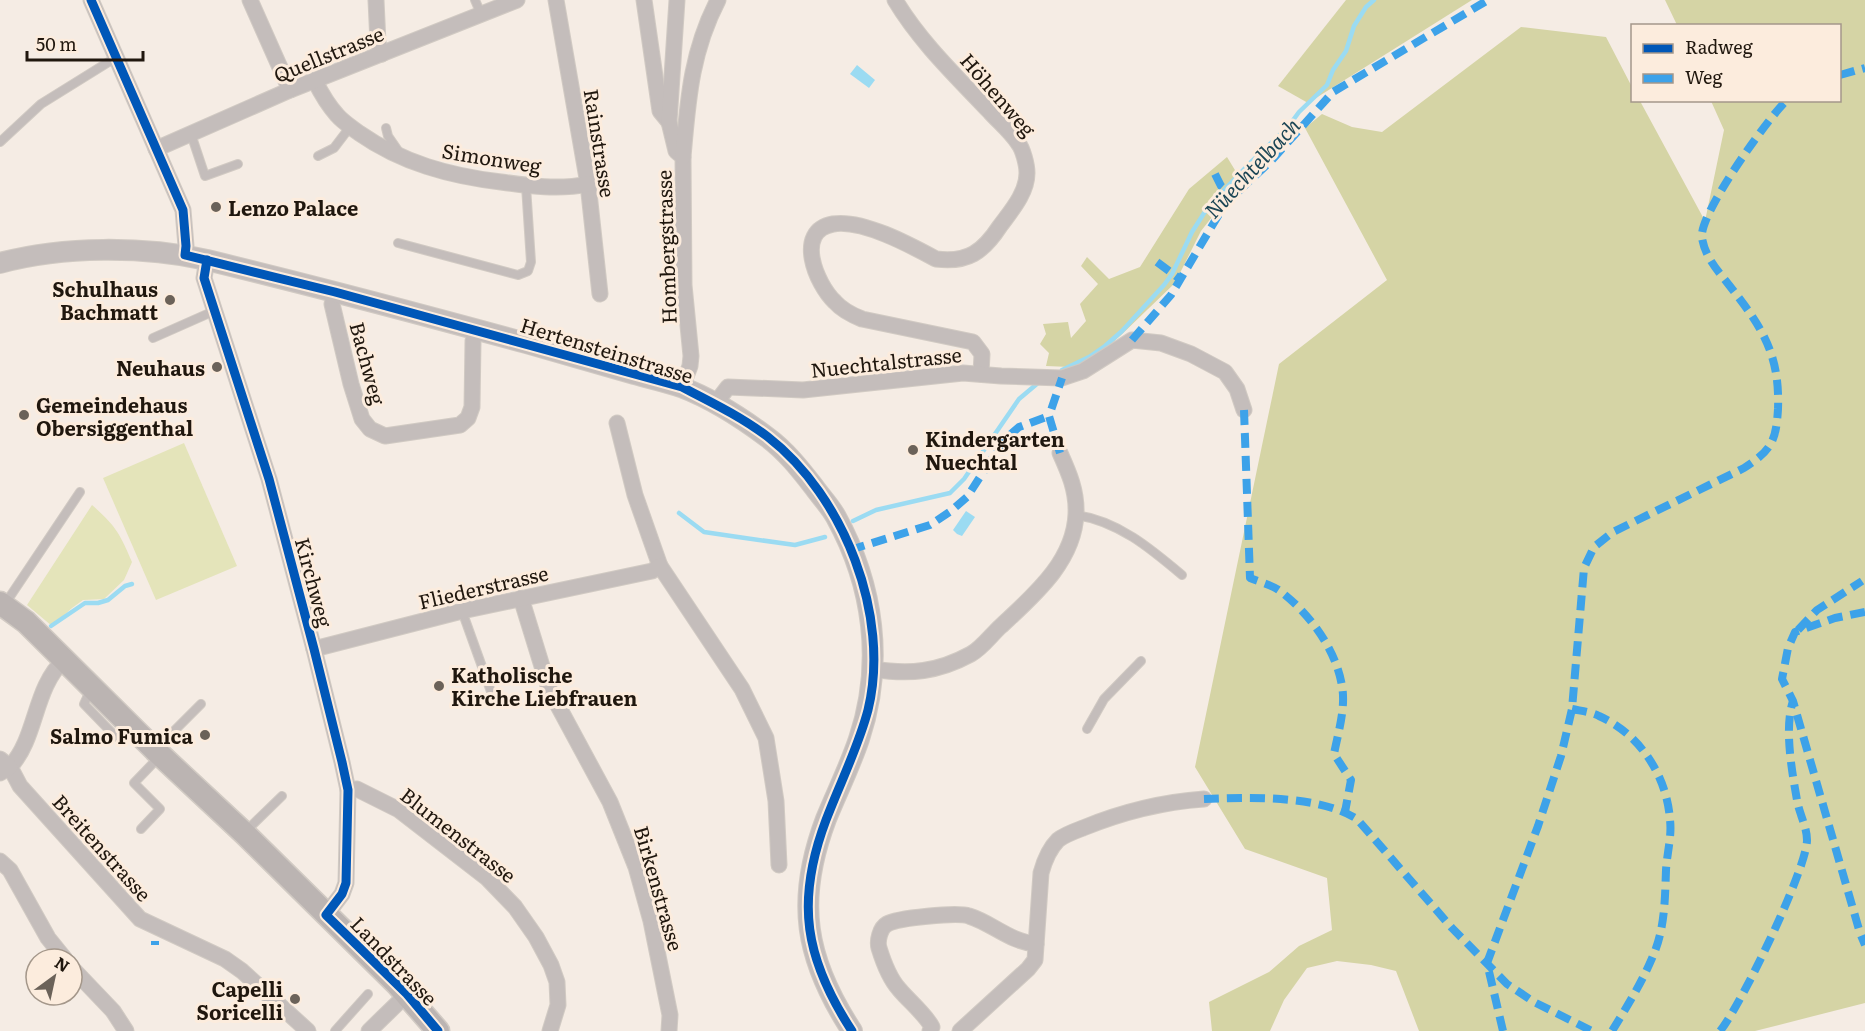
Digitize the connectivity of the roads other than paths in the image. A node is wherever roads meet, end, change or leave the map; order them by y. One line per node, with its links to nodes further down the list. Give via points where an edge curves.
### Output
1 (91, 0): 12 (street)
2 (250, 0): 14 (street)
3 (376, 0): 11 (street)
4 (517, 0): 10 (street, Quellstrasse)
5 (556, 0): 25 (street, Rainstrasse)
6 (644, 0): 15 (street, via 660,111)
7 (677, 0): 15 (street, Hombergstrasse)
8 (718, 0): 22 (street, via 693,66)
9 (896, 0): 36 (street, Höhenweg, via 945,64 1020,145 1027,172 1025,185 994,236 975,255 962,260 936,259 859,224 824,226 814,234 810,245 819,279 847,312 912,331 973,342 982,354)
10 (478, 7): 11 (street, Quellstrasse)
11 (382, 54): 13 (street, Quellstrasse)
12 (116, 58): 19 (lane, via 41,104); 20 (street)
13 (315, 81): 14 (street, Quellstrasse); 16 (street, Simonweg, via 325,101)
14 (290, 90): 18 (street, Quellstrasse)
15 (669, 122): 22 (street, Hombergstrasse, via 676,152)
16 (350, 127): 21 (lane, via 334,148); 23 (street, Simonweg)
17 (386, 128): 23 (lane)
18 (191, 134): 20 (street, Quellstrasse); 24 (lane, via 205,176)
19 (0, 142)
20 (156, 149): 28 (street, via 183,210)
21 (318, 156)
22 (683, 157): 37 (street, Hombergstrasse, via 684,285 691,356)
23 (403, 158): 26 (street, Simonweg, via 461,177)
24 (238, 164)
25 (588, 184): 26 (street, Simonweg, via 568,188); 32 (street, Rainstrasse)
26 (526, 186): 27 (lane, via 531,262 528,271 518,275)
27 (398, 243)
28 (185, 255): 29 (street, Hertensteinstrasse); 30 (street, Hertensteinstrasse, via 68,251)
29 (207, 260): 31 (street, Hertensteinstrasse); 33 (street, Kirchweg, via 204,278)
30 (0, 262)
31 (336, 292): 34 (street, Hertensteinstrasse); 34 (street, Bachweg, via 332,304 362,419 370,429 385,436 460,425 468,418)
32 (600, 294)
33 (214, 310): 35 (lane); 49 (street, Kirchweg, via 269,479)
34 (476, 329): 37 (street, Hertensteinstrasse)
35 (153, 338)
36 (981, 374): 38 (street, Nuechtalstrasse, via 803,390 728,387); 39 (street, Nuechtalstrasse, via 1062,378 1083,371 1132,340 1191,354 1225,372 1237,389)
37 (682, 387): 38 (street, Hertensteinstrasse)
38 (715, 404): 52 (street, Hertensteinstrasse, via 768,437 799,467 835,516 861,574 870,612)
39 (1244, 410)
40 (617, 423): 44 (street, via 635,495)
41 (1060, 453): 43 (street, via 1071,478)
42 (80, 492): 47 (lane)
43 (1076, 515): 45 (lane, via 1130,534); 52 (street, via 1064,556 1044,585 973,653 916,672)
44 (660, 566): 46 (street, Fliederstrasse, via 652,571); 64 (street, via 742,689 766,738 776,801)
45 (1182, 575)
46 (520, 598): 48 (street, Fliederstrasse); 77 (street, Birkenstrasse, via 549,689 610,802 636,867 670,1015)
47 (2, 604): 50 (main road, Landstrasse)
48 (462, 611): 49 (street, Fliederstrasse); 53 (lane)
49 (314, 649): 58 (street, Kirchweg)
50 (65, 659): 56 (main road, Landstrasse); 57 (street, Breitenstrasse, via 50,675 22,754)
51 (1141, 661): 55 (lane, via 1104,699)
52 (873, 669): 78 (street, Hertensteinstrasse, via 868,708 856,746 813,859 808,919 818,968)
53 (494, 700)
54 (201, 704): 56 (lane)
55 (1087, 729)
56 (158, 752): 61 (lane, via 134,783 160,809); 62 (main road, Landstrasse)
57 (3, 766): 72 (street, Breitenstrasse, via 140,920 225,959)
58 (348, 790): 65 (street, Kirchweg, via 346,883); 76 (street, Blumenstrasse, via 357,789 399,810 487,878 515,906 536,937 557,982 558,1005)
59 (282, 796): 62 (lane)
60 (1204, 799): 66 (street, via 1128,812 1059,839 1041,873)
61 (141, 830)
62 (244, 833): 65 (main road, Landstrasse)
63 (0, 861): 67 (street, via 10,870)
64 (779, 866)
65 (326, 915): 70 (main road, Landstrasse)
66 (1036, 944): 79 (street, via 961,914 888,923 880,932 878,945 896,986 928,1020); 80 (street, via 1035,960 1028,969)
67 (55, 947)
68 (84, 981): 71 (street)
69 (368, 994): 73 (lane)
70 (407, 994): 74 (street); 75 (main road, Landstrasse)
71 (126, 1031)
72 (308, 1031)
73 (334, 1031)
74 (369, 1031)
75 (438, 1031)
76 (550, 1031)
77 (669, 1031)
78 (852, 1031)
79 (930, 1031)
80 (960, 1031)

